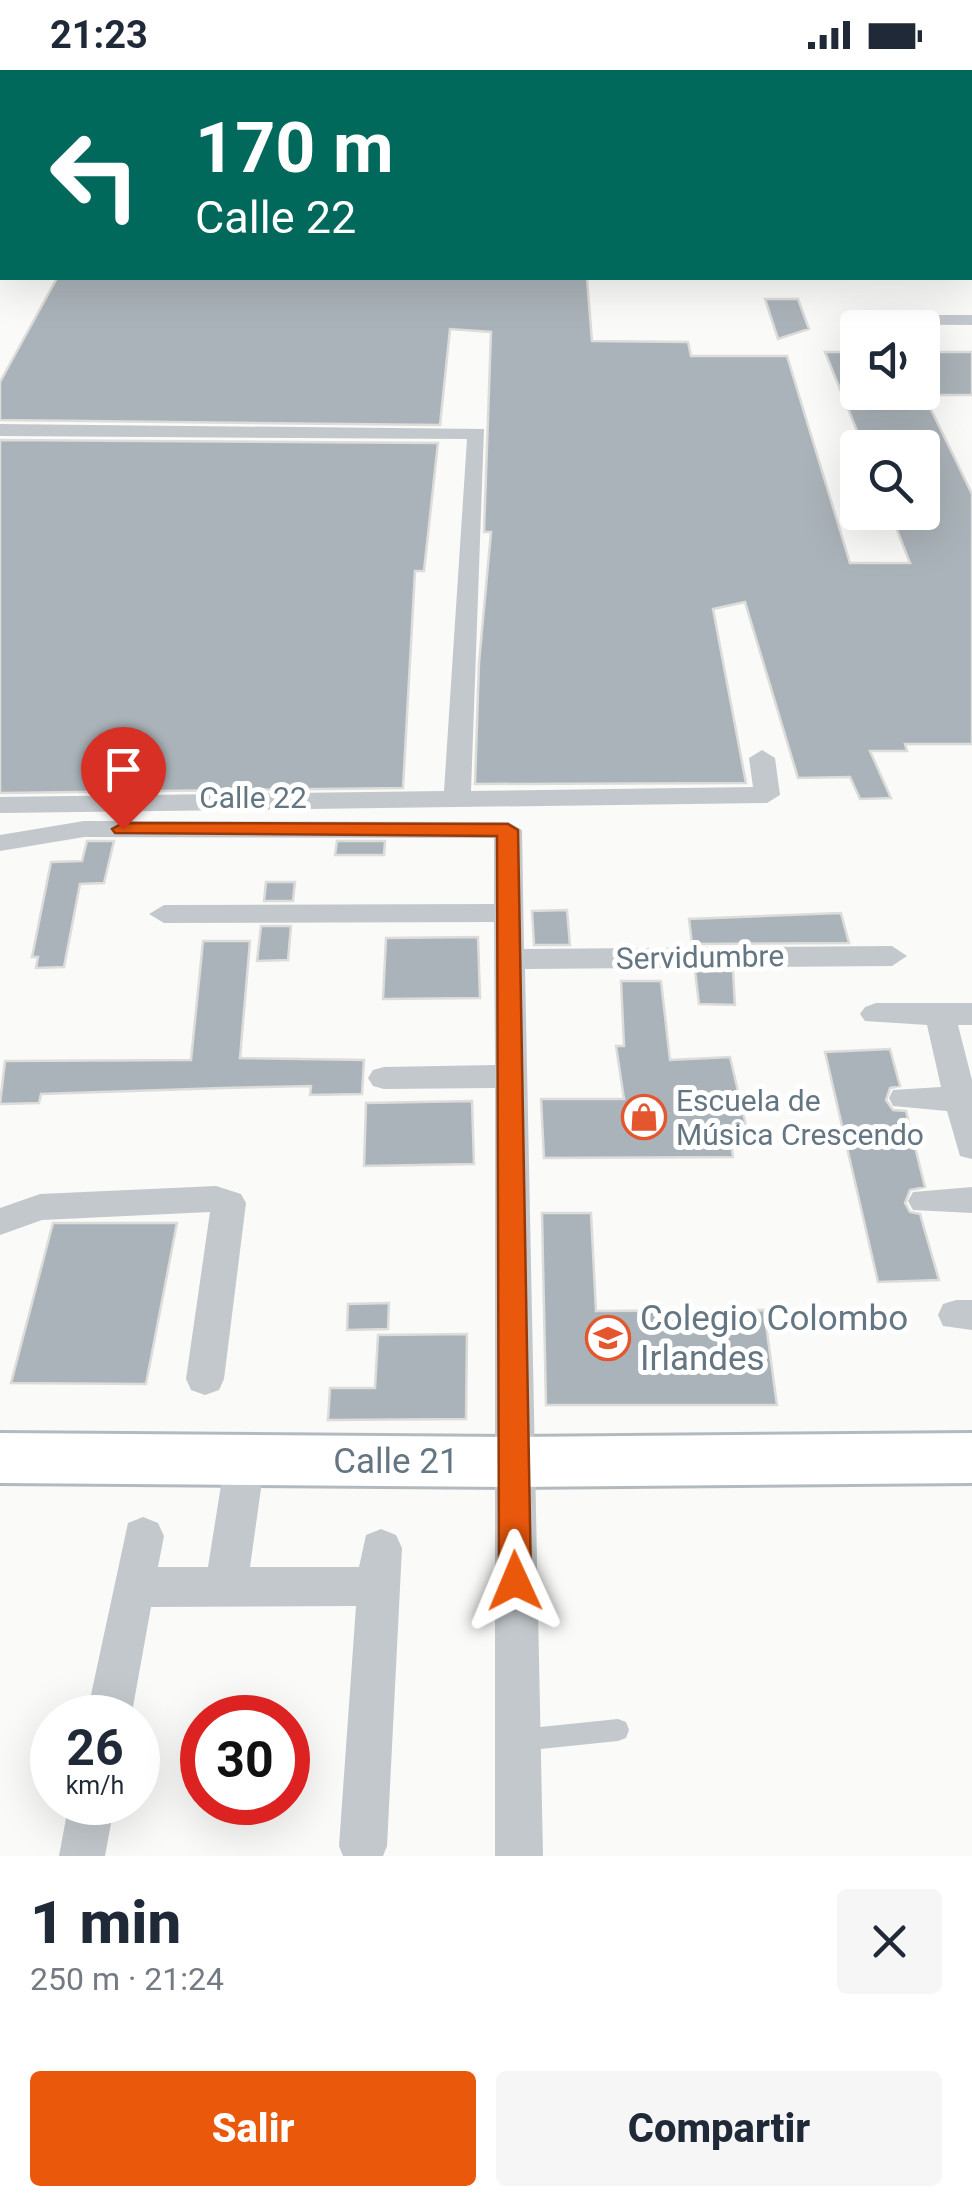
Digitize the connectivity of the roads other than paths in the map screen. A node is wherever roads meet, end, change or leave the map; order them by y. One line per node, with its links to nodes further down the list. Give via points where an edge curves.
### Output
1 (940, 320): 2 (street)
2 (972, 320)
3 (0, 430): 5 (street, via 477,432)
4 (762, 758): 5 (street, via 767,795)
5 (456, 797): 6 (street)
6 (0, 805)
7 (0, 843): 9 (street, Calle 22, via 84,829 508,830)
8 (164, 914): 9 (street)
9 (508, 914): 11 (street)
10 (892, 956): 11 (street, Servidumbre)
11 (508, 959): 14 (street)
12 (876, 1014): 13 (street)
13 (956, 1015): 17 (street)
14 (508, 1076): 15 (street); 26 (street)
15 (384, 1078)
16 (904, 1098): 17 (street)
17 (966, 1100): 18 (street)
18 (972, 1147)
19 (972, 1200): 20 (street)
20 (925, 1202)
21 (0, 1222): 22 (street, via 40,1208 229,1203)
22 (205, 1380)
23 (0, 1458): 25 (street, Calle 21)
24 (972, 1458): 26 (street, Calle 21)
25 (245, 1460): 26 (street, Calle 21); 29 (street)
26 (514, 1462): 32 (street)
27 (143, 1536): 28 (street)
28 (134, 1587): 29 (street); 30 (street)
29 (226, 1588): 34 (street, via 380,1567)
30 (113, 1695)
31 (618, 1730): 32 (lane)
32 (517, 1741): 36 (street)
33 (88, 1825): 35 (street)
34 (363, 1846)
35 (82, 1854)
36 (518, 1856)

